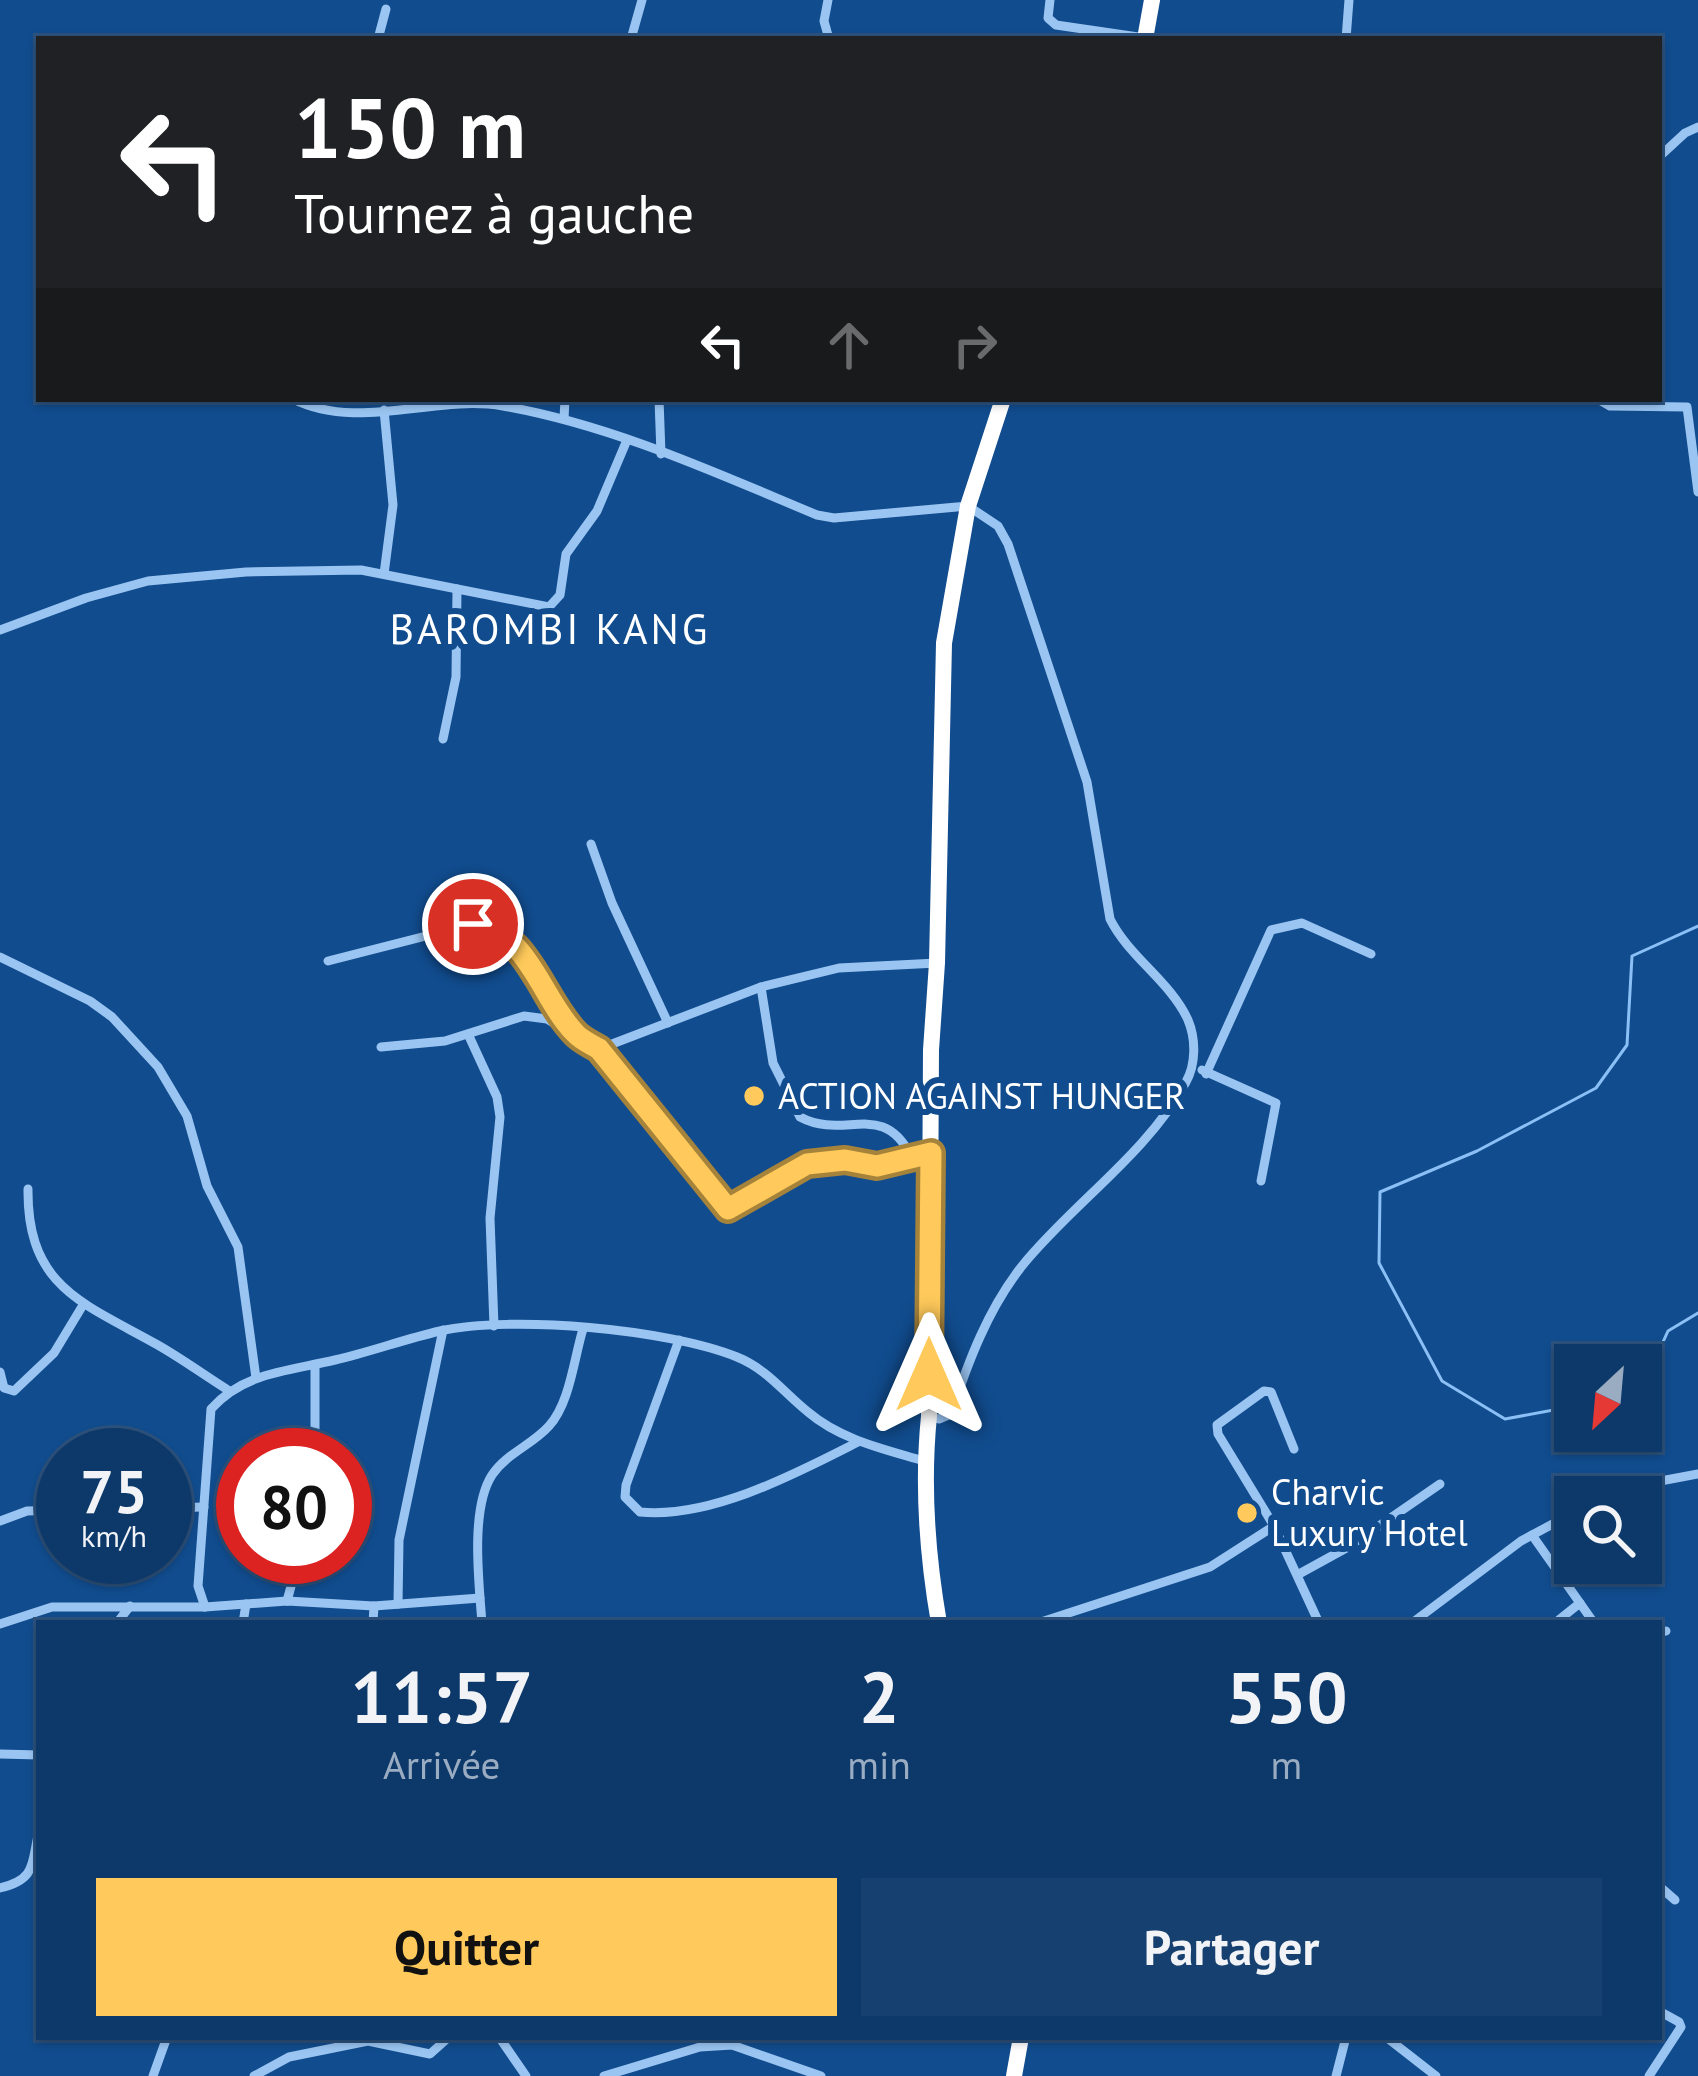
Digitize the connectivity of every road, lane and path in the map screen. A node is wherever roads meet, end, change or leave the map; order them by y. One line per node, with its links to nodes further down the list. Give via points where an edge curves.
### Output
1 (642, 0): 8 (street)
2 (828, 0): 9 (street)
3 (1049, 0): 10 (street, via 1056,25)
4 (1152, 0): 11 (highway)
5 (1349, 0): 12 (street)
6 (386, 9): 7 (street)
7 (379, 36)
8 (632, 36)
9 (828, 36)
10 (1131, 36)
11 (1145, 36)
12 (1346, 36)
13 (1698, 127): 14 (street)
14 (1662, 154)
15 (302, 402): 22 (street, via 328,411)
16 (455, 402): 22 (street)
17 (472, 402): 23 (street)
18 (565, 402): 23 (street)
19 (659, 402): 25 (street)
20 (1002, 402): 27 (highway)
21 (1603, 402): 26 (street, via 1687,406)
22 (384, 410): 28 (street, via 393,505)
23 (564, 419): 24 (street)
24 (627, 440): 25 (street); 29 (street, via 597,511 566,554 556,604)
25 (661, 454): 27 (street, via 817,515)
26 (1698, 492)
27 (968, 506): 36 (highway, via 944,643); 43 (street, via 998,526 1021,582 1087,782 1110,920 1188,1019)
28 (384, 574): 29 (street); 30 (street, via 148,581)
29 (457, 589): 31 (street, via 456,677)
30 (0, 628)
31 (443, 739)
32 (591, 844): 38 (street)
33 (1371, 954): 44 (street, via 1302,922 1271,930)
34 (0, 957): 56 (street, via 90,1000 158,1067 187,1116 207,1186 238,1247)
35 (328, 962): 40 (street, via 490,926 520,951)
36 (937, 963): 37 (street, via 839,968); 45 (highway)
37 (761, 987): 38 (street); 46 (street, via 773,1064 800,1117 889,1127)
38 (668, 1023): 42 (street)
39 (468, 1034): 40 (street, via 524,1016); 41 (street); 50 (street, via 500,1118 490,1219)
40 (576, 1035): 42 (street)
41 (381, 1048)
42 (599, 1049): 46 (street, via 728,1209 807,1164 877,1166)
43 (1193, 1063): 44 (street); 58 (street, via 1133,1152 1012,1280 981,1333 952,1414)
44 (1207, 1074): 47 (street, via 1276,1102)
45 (931, 1153): 46 (street); 58 (highway)
46 (911, 1156)
47 (1261, 1181)
48 (28, 1189): 49 (street, via 28,1225 40,1256)
49 (83, 1306): 55 (street, via 54,1353 14,1391 4,1388); 57 (street)
50 (494, 1326): 51 (street); 52 (street)
51 (583, 1329): 53 (street); 75 (street, via 559,1413 491,1477 481,1504)
52 (443, 1330): 54 (street); 79 (street, via 399,1540)
53 (679, 1340): 60 (street, via 764,1370 808,1413); 60 (street, via 626,1485 625,1497 640,1512 730,1500)
54 (314, 1365): 56 (street); 59 (street)
55 (0, 1372)
56 (256, 1378): 57 (street)
57 (228, 1390): 67 (street, via 211,1408)
58 (929, 1416): 62 (highway)
59 (315, 1428)
60 (859, 1441): 62 (street)
61 (1294, 1449): 71 (street, via 1271,1392 1217,1425)
62 (924, 1462): 88 (highway)
63 (1698, 1474): 64 (street)
64 (1662, 1481)
65 (1440, 1484): 73 (street)
66 (192, 1507): 67 (street)
67 (204, 1507): 82 (street, via 198,1586)
68 (36, 1511): 69 (street)
69 (0, 1521)
70 (1554, 1523): 72 (street)
71 (1274, 1526): 73 (street); 89 (street, via 1210,1567)
72 (1532, 1535): 77 (street); 91 (street)
73 (1299, 1574): 90 (street)
74 (291, 1584): 76 (street)
75 (481, 1598): 79 (street); 87 (street)
76 (286, 1601): 78 (street); 81 (street)
77 (1580, 1603): 92 (street); 93 (street)
78 (247, 1604): 82 (street); 85 (street)
79 (398, 1604): 81 (street)
80 (130, 1606): 82 (street); 84 (street); 94 (street, via 52,1607)
81 (374, 1606): 86 (street)
82 (205, 1607)
83 (0, 1609): 94 (street)
84 (119, 1620)
85 (244, 1620)
86 (373, 1620)
87 (482, 1620)
88 (938, 1620)
89 (1047, 1620)
90 (1318, 1620)
91 (1416, 1620)
92 (1559, 1620)
93 (1592, 1620)
94 (3, 1623)
95 (0, 1754): 96 (street)
96 (36, 1755)
97 (36, 1844): 98 (street, via 29,1874)
98 (0, 1888)
99 (1662, 1889): 100 (street)
100 (1675, 1900)
101 (1662, 2013): 116 (street, via 1681,2027)
102 (165, 2040): 108 (street)
103 (445, 2040): 109 (street, via 430,2054 368,2041 289,2057)
104 (502, 2040): 110 (street)
105 (1020, 2040): 113 (highway)
106 (1345, 2040): 114 (street)
107 (1390, 2040): 115 (street)
108 (153, 2076)
109 (254, 2076)
110 (526, 2076)
111 (604, 2076): 112 (street, via 732,2045)
112 (821, 2076)
113 (1014, 2076)
114 (1336, 2076)
115 (1436, 2076)
116 (1649, 2076)

